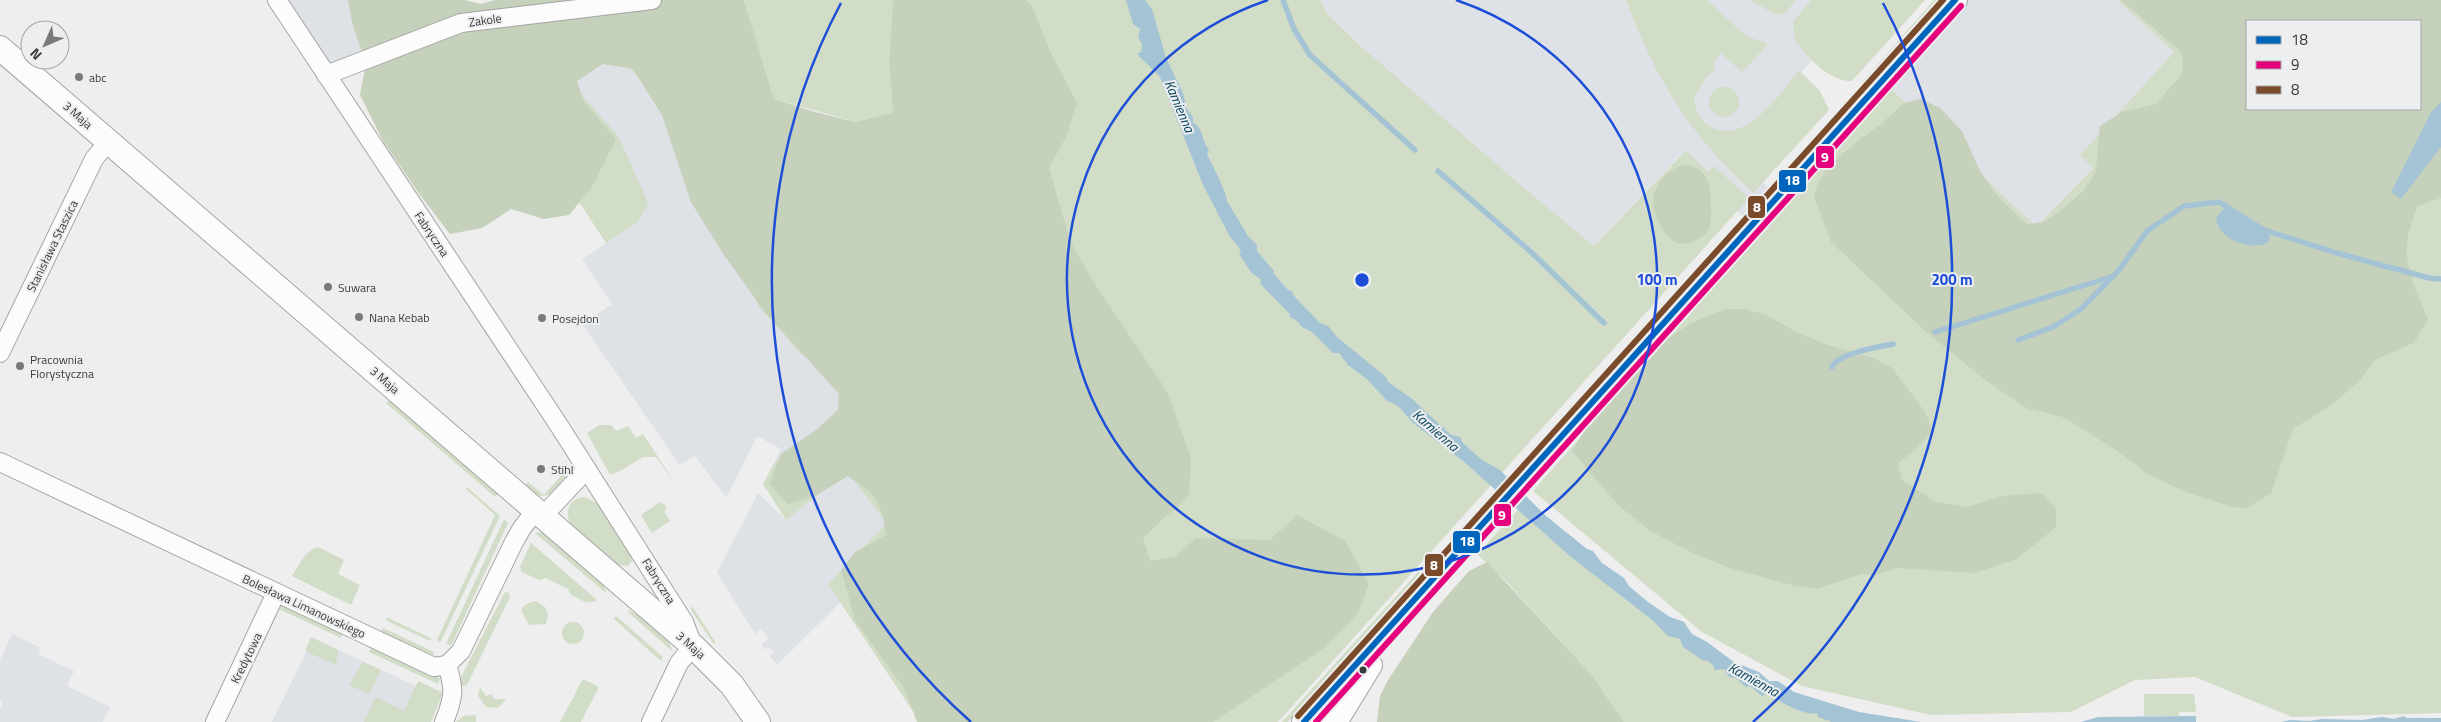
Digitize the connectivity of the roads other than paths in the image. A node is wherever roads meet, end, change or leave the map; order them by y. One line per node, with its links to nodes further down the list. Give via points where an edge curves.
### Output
1 (277, 0): 5 (street, Fabryczna)
2 (652, 0): 5 (street, Zakole, via 461,23)
3 (1955, 0): 12 (street)
4 (0, 48): 6 (street, 3 Maja)
5 (326, 75): 9 (street, Fabryczna)
6 (108, 142): 7 (street, Stanisława Staszica, via 94,159); 10 (street, 3 Maja)
7 (0, 353)
8 (0, 462): 11 (street, Bolesława Limanowskiego)
9 (587, 469): 10 (street); 13 (street, Fabryczna, via 684,622)
10 (540, 513): 13 (street, 3 Maja); 14 (street, via 522,528 461,651)
11 (276, 593): 14 (street, Bolesława Limanowskiego, via 434,666); 15 (street, Kredytowa)
12 (1403, 613): 19 (street); 20 (street)
13 (693, 646): 17 (street, via 679,664); 18 (street, 3 Maja, via 732,685)
14 (447, 665): 16 (street, via 454,685 454,697)
15 (215, 722)
16 (444, 722)
17 (651, 722)
18 (758, 722)
19 (1304, 722)
20 (1335, 722)

